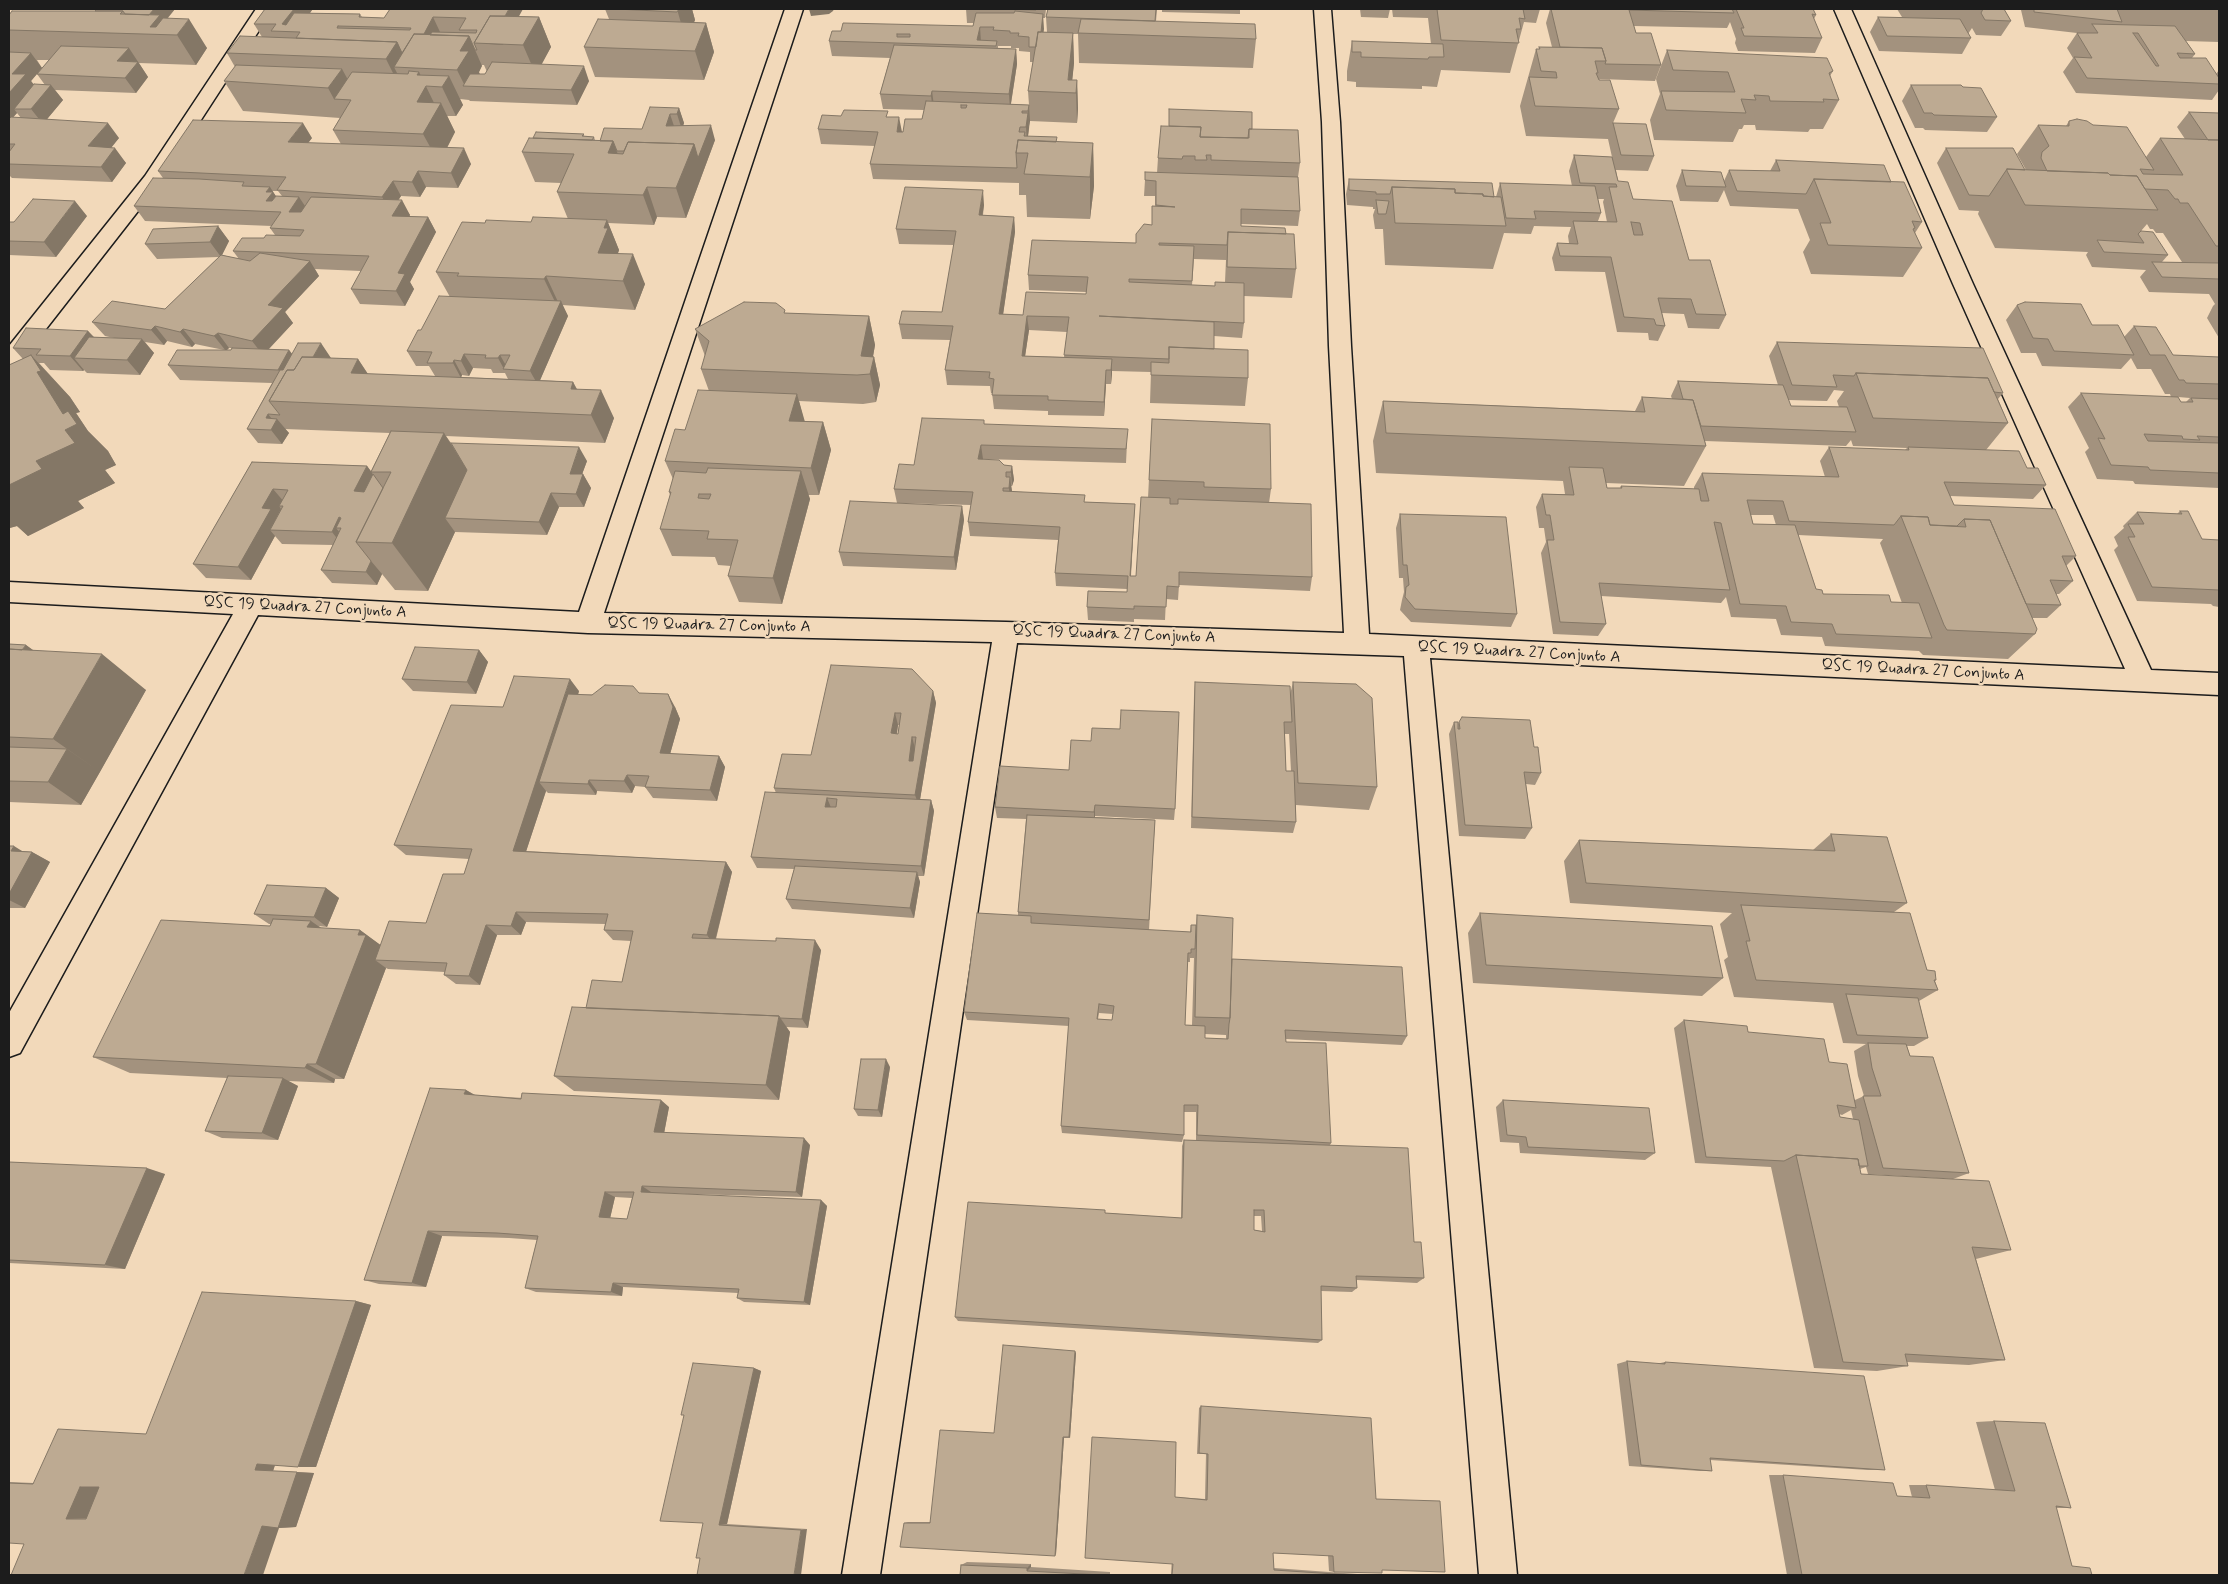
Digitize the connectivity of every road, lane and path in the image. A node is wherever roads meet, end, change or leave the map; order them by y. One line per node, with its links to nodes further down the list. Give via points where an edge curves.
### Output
1 (264, 9): 5 (street, via 153,179)
2 (794, 9): 8 (street)
3 (1323, 9): 10 (street, via 1332,122 1340,346)
4 (1843, 9): 12 (street, via 1963,284)
5 (9, 361)
6 (9, 592): 7 (street, QSC 19 Quadra 27 Conjunto A)
7 (251, 605): 8 (street, QSC 19 Quadra 27 Conjunto A); 14 (street)
8 (588, 623): 9 (street, QSC 19 Quadra 27 Conjunto A)
9 (1006, 632): 10 (street, QSC 19 Quadra 27 Conjunto A); 15 (street)
10 (1357, 644): 11 (street, QSC 19 Quadra 27 Conjunto A)
11 (1416, 648): 12 (street, QSC 19 Quadra 27 Conjunto A); 16 (street)
12 (2143, 680): 13 (street, QSC 19 Quadra 27 Conjunto A)
13 (2219, 684)
14 (9, 1042)
15 (861, 1575)
16 (1498, 1575)

